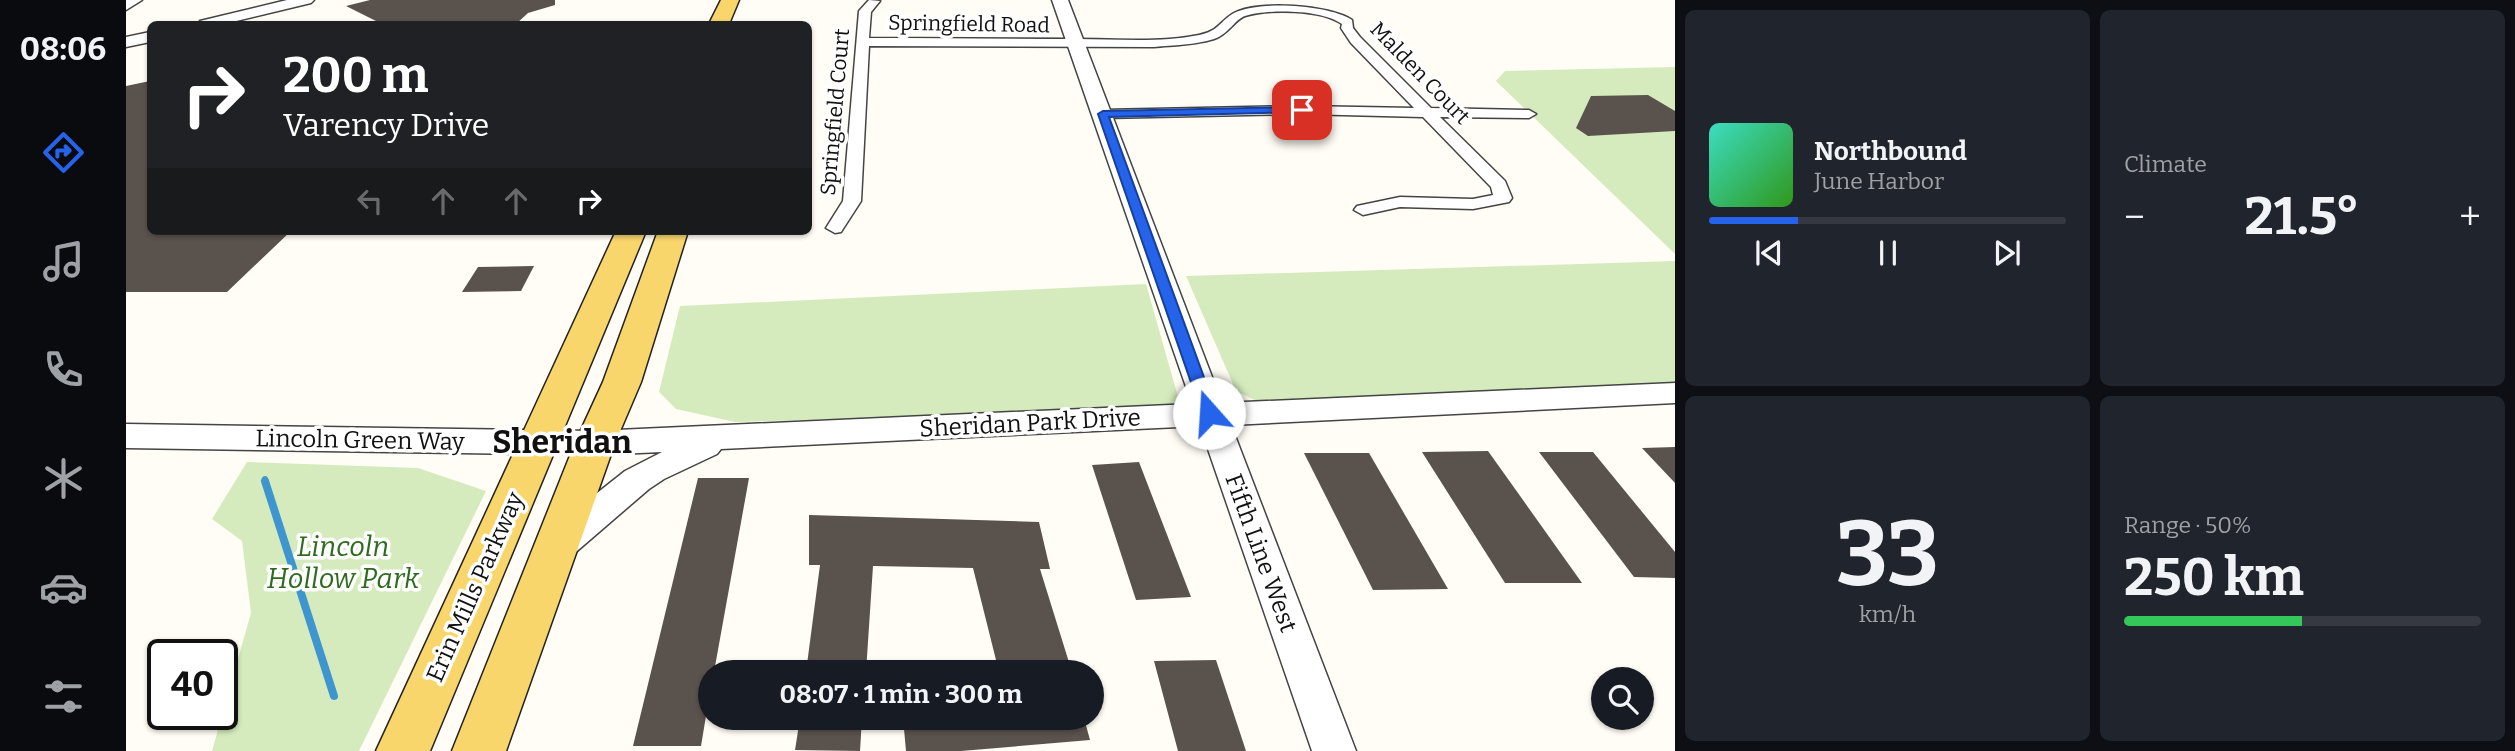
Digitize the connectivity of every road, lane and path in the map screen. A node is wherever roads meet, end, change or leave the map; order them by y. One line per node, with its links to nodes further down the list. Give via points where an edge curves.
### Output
1 (134, 0): 6 (street)
2 (306, 0): 7 (street)
3 (730, 0): 8 (main road)
4 (1060, 0): 12 (street, Fifth Line West)
5 (874, 1): 10 (street, Springfield Court, via 865,10)
6 (126, 5)
7 (218, 21)
8 (720, 21)
9 (147, 38): 11 (street)
10 (862, 42): 12 (street, Springfield Road); 17 (street, Springfield Court, via 852,201)
11 (126, 43)
12 (1076, 44): 13 (street, Malden Court, via 1191,39 1223,30 1233,16 1242,13 1321,10 1343,19 1355,40); 14 (street, Fifth Line West)
13 (1426, 112): 14 (street); 15 (street); 16 (street, Malden Court, via 1499,185 1503,198 1473,204 1400,202)
14 (1103, 114): 21 (street, Fifth Line West)
15 (1529, 114)
16 (1363, 210)
17 (835, 228)
18 (629, 235): 25 (main road, Erin Mills Parkway)
19 (672, 235): 24 (main road, via 622,382)
20 (1675, 393): 21 (street, Sheridan Park Drive)
21 (1209, 413): 23 (street, Sheridan Park Drive); 29 (street, Fifth Line West)
22 (126, 436): 25 (street, Lincoln Green Way)
23 (719, 440): 24 (street, Sheridan Park Drive); 26 (street, via 652,470)
24 (595, 443): 25 (street, Lincoln Green Way); 26 (main road)
25 (539, 444): 27 (main road, Erin Mills Parkway)
26 (557, 546): 28 (main road)
27 (402, 751)
28 (478, 751)
29 (1334, 751)

